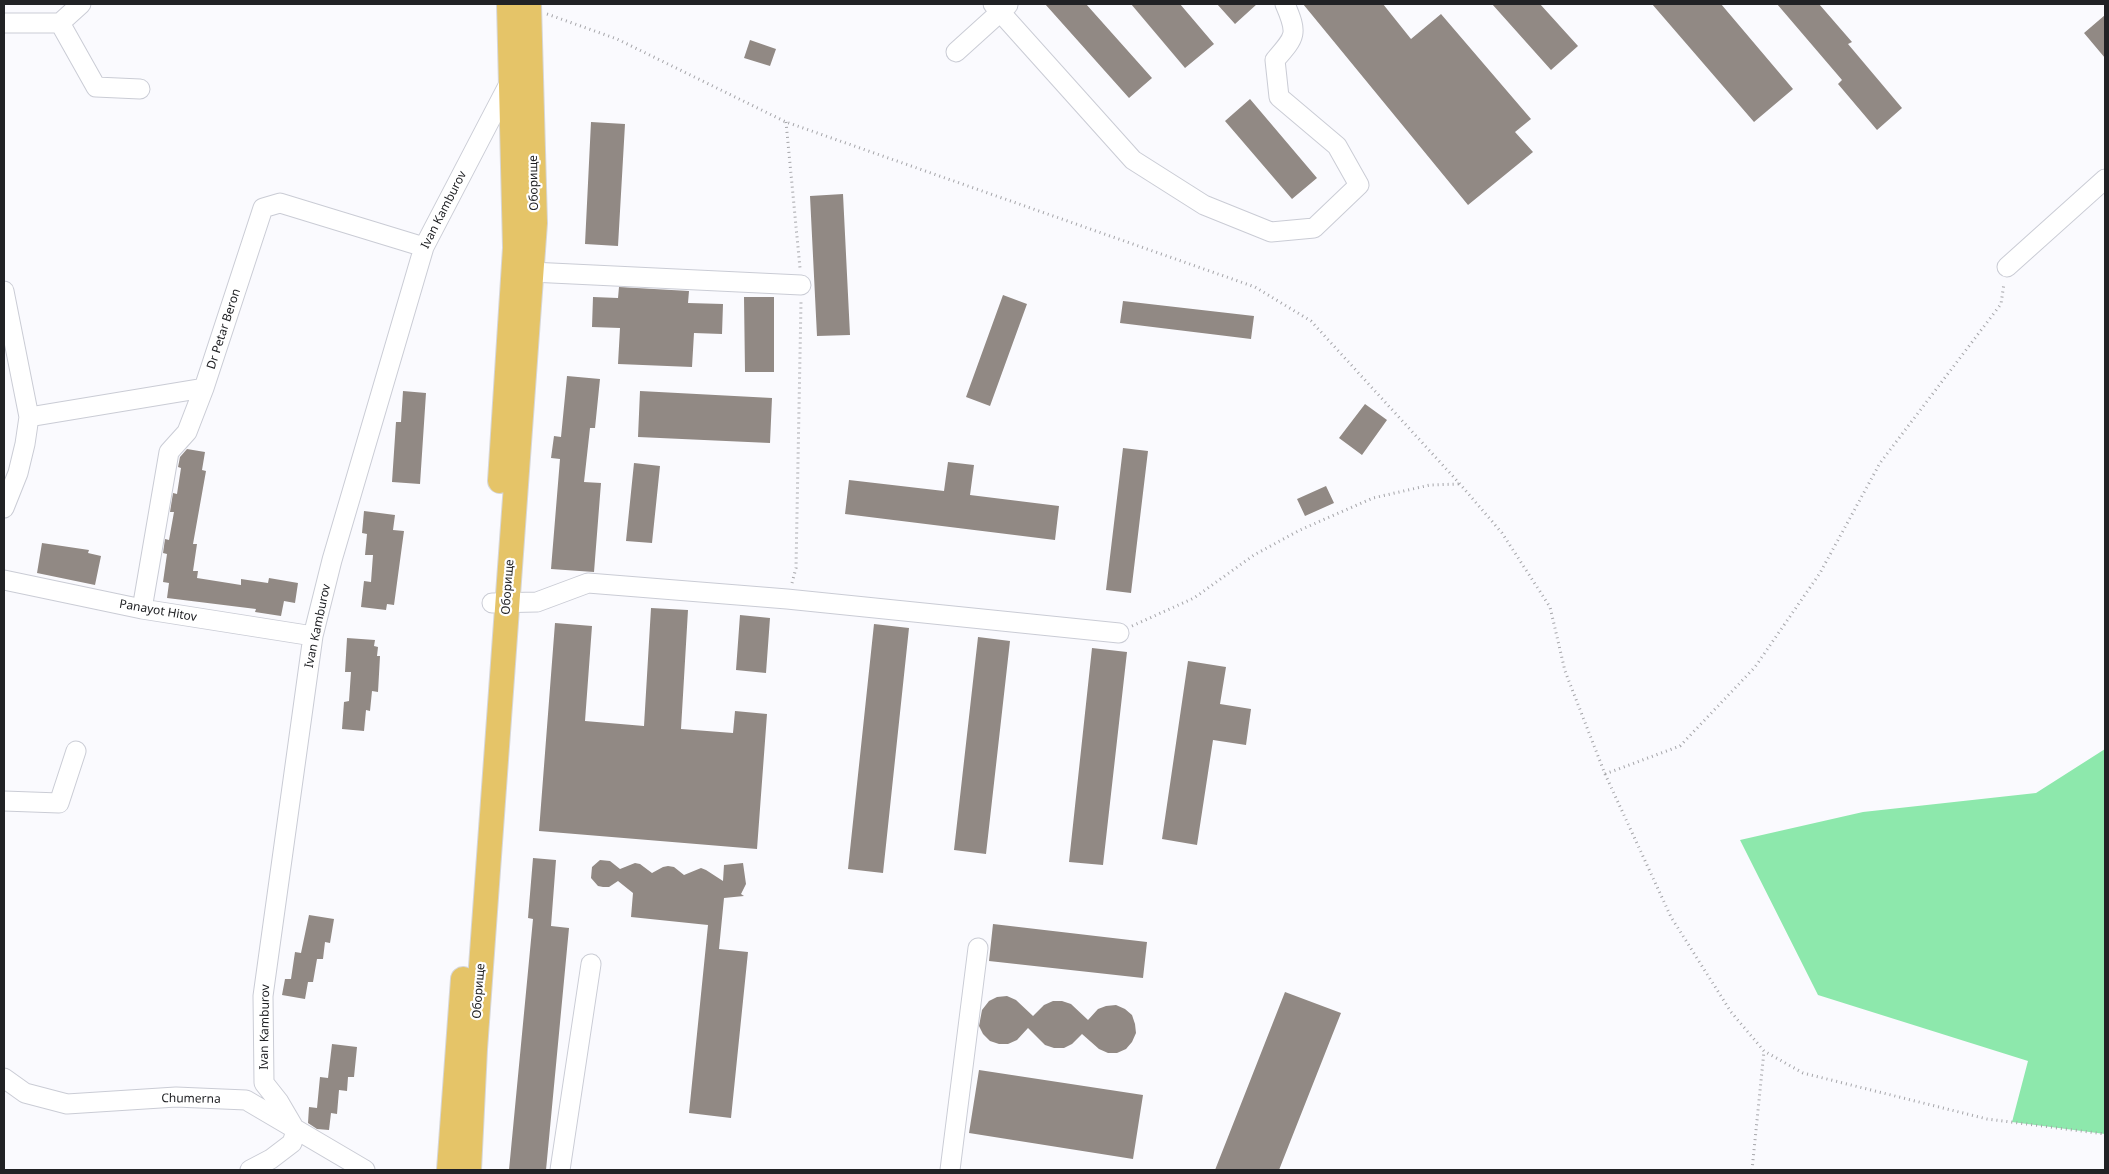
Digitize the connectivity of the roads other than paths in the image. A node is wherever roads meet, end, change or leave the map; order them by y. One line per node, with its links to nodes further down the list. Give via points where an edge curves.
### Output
1 (81, 4): 6 (street)
2 (1285, 4): 4 (street, via 1293,22 1292,41 1275,60 1279,97 1337,146 1359,185 1314,228 1271,232 1204,205 1133,160)
3 (523, 5): 8 (main road, Оборище); 13 (main road, Оборище, via 535,223)
4 (1001, 6): 7 (street)
5 (4, 23): 6 (street)
6 (60, 23): 9 (street, via 96,87)
7 (956, 52)
8 (511, 80): 11 (street, Ivan Kamburov); 20 (main road, Оборище, via 514,248)
9 (140, 89)
10 (2105, 179): 12 (street)
11 (424, 247): 16 (street, Dr Petar Beron, via 280,203 263,208); 23 (street, Ivan Kamburov, via 332,560)
12 (2007, 267)
13 (532, 272): 14 (street); 20 (main road, Оборище)
14 (801, 285)
15 (4, 291): 17 (street)
16 (204, 388): 17 (street); 21 (street, Dr Petar Beron, via 187,432 169,452)
17 (29, 417): 18 (street, via 18,473)
18 (4, 508)
19 (4, 580): 21 (street, Panayot Hitov)
20 (500, 602): 22 (street, via 537,602 588,583 787,599); 32 (main road, Оборище); 33 (main road, Оборище)
21 (142, 608): 23 (street, Panayot Hitov)
22 (1119, 633)
23 (313, 636): 29 (street, Ivan Kamburov, via 263,996 264,1083)
24 (76, 752): 25 (street, via 59,802)
25 (4, 801)
26 (978, 948): 35 (street)
27 (591, 964): 34 (street)
28 (4, 1078): 29 (street, Chumerna, via 25,1093 67,1104 176,1097 246,1100)
29 (296, 1131): 30 (street, via 292,1143); 31 (street, Chumerna)
30 (250, 1170)
31 (365, 1170)
32 (449, 1170)
33 (469, 1170)
34 (560, 1170)
35 (950, 1170)

